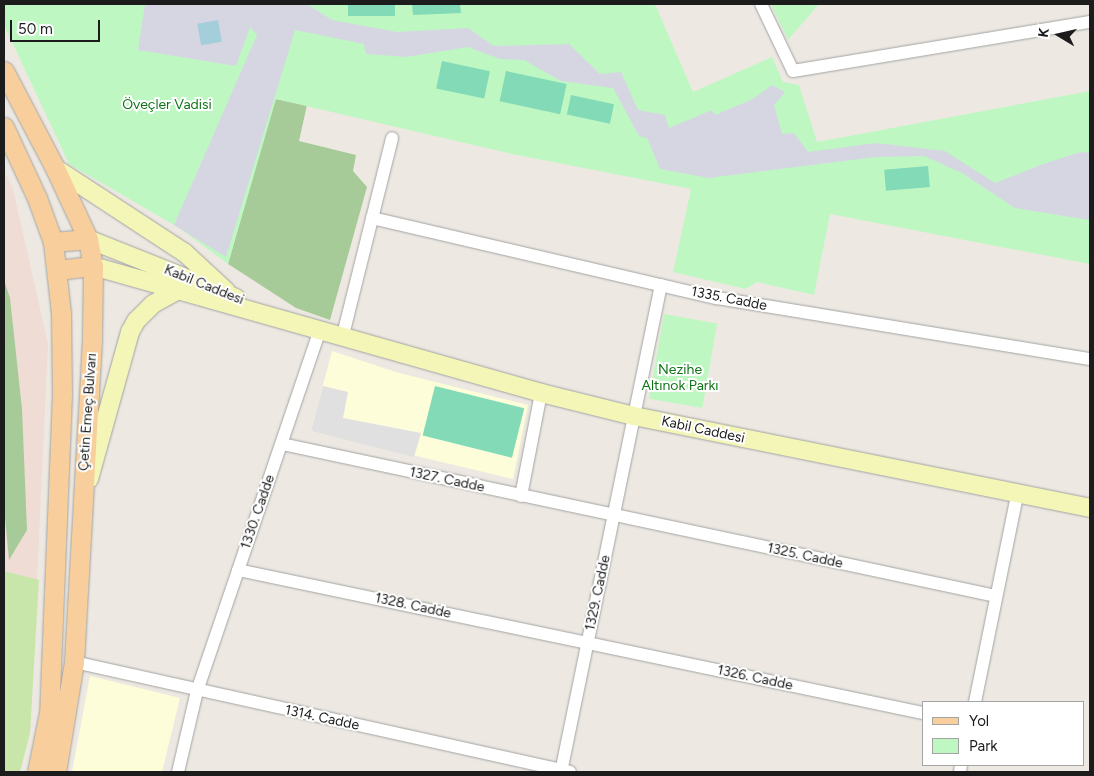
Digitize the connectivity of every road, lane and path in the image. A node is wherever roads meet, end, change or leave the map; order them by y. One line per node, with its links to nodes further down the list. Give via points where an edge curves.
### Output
1 (762, 4): 2 (street, via 792,71)
2 (1090, 22)
3 (4, 71): 6 (main road, Çetin Emeç Bulvarı)
4 (4, 127): 9 (main road, Çetin Emeç Bulvarı, via 37,198)
5 (392, 138): 7 (street)
6 (55, 168): 8 (main road, Çetin Emeç Bulvarı); 14 (main road, via 185,253)
7 (372, 218): 12 (street, 1335. Cadde); 16 (street)
8 (88, 239): 9 (main road); 10 (main road, Çetin Emeç Bulvarı); 14 (main road, Kabil Caddesi)
9 (53, 242): 11 (main road, Çetin Emeç Bulvarı)
10 (93, 266): 11 (main road); 13 (main road, Kabil Caddesi); 23 (main road, Çetin Emeç Bulvarı)
11 (58, 270): 33 (main road, Çetin Emeç Bulvarı, via 62,394 50,690 47,731)
12 (661, 285): 17 (street, 1335. Cadde, via 717,298); 19 (street, 1329. Cadde)
13 (176, 291): 15 (main road, Kabil Caddesi); 23 (main road, via 153,304 130,332)
14 (232, 296): 15 (main road, Kabil Caddesi)
15 (319, 333): 16 (main road, Kabil Caddesi); 20 (street, 1330. Cadde)
16 (342, 339): 18 (main road, Kabil Caddesi)
17 (1090, 359)
18 (540, 394): 19 (main road, Kabil Caddesi); 22 (street)
19 (634, 416): 21 (main road, Kabil Caddesi); 25 (street, 1329. Cadde)
20 (282, 444): 22 (street, 1327. Cadde); 26 (street, 1330. Cadde)
21 (1017, 495): 24 (main road, Kabil Caddesi); 27 (street)
22 (520, 496): 25 (street, 1327. Cadde)
23 (82, 504): 29 (main road, Çetin Emeç Bulvarı)
24 (1090, 508)
25 (613, 517): 27 (street, 1325. Cadde); 28 (street, 1329. Cadde)
26 (238, 570): 28 (street, 1328. Cadde); 30 (street, 1330. Cadde)
27 (996, 596): 31 (street)
28 (588, 642): 32 (street, 1326. Cadde); 36 (street, 1329. Cadde)
29 (74, 662): 30 (street, 1314. Cadde); 34 (main road, Çetin Emeç Bulvarı)
30 (197, 690): 35 (street, 1330. Cadde); 36 (street, 1314. Cadde)
31 (974, 701)
32 (922, 713)
33 (37, 772)
34 (56, 772)
35 (178, 772)
36 (564, 772)

